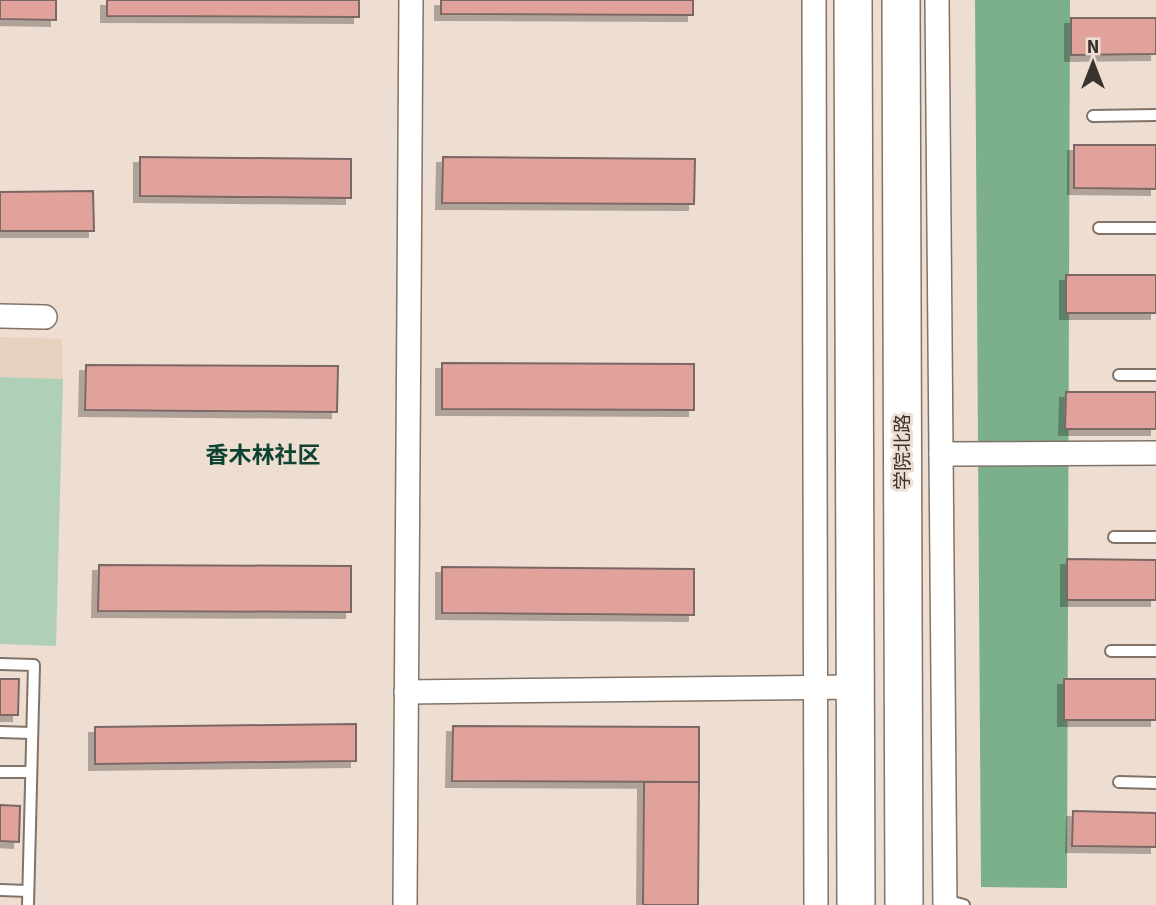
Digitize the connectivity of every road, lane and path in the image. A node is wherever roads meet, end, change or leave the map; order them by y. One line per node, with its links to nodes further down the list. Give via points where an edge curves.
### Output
1 (411, 0): 25 (street)
2 (814, 0): 21 (street)
3 (853, 0): 22 (main road)
4 (901, 0): 23 (main road, 学院北路)
5 (937, 0): 15 (street)
6 (1093, 116): 7 (lane)
7 (1156, 116)
8 (1099, 228): 9 (lane)
9 (1156, 228)
10 (0, 316): 11 (street)
11 (45, 317)
12 (1156, 374): 13 (lane)
13 (1119, 375)
14 (1156, 453): 15 (street)
15 (941, 454): 24 (street)
16 (1114, 537): 17 (lane)
17 (1156, 537)
18 (1111, 651): 19 (lane)
19 (1156, 651)
20 (0, 664): 27 (lane, via 34,665)
21 (816, 687): 22 (street); 25 (street); 37 (street)
22 (855, 687): 23 (main road); 38 (main road)
23 (904, 687): 24 (street); 39 (main road, 学院北路)
24 (944, 687): 34 (street)
25 (406, 692): 36 (street)
26 (0, 733): 27 (lane)
27 (32, 733): 29 (lane)
28 (0, 772): 29 (lane)
29 (31, 772): 33 (lane)
30 (1119, 782): 31 (lane)
31 (1156, 783)
32 (0, 890): 33 (lane)
33 (29, 891): 35 (lane)
34 (952, 903)
35 (28, 905)
36 (405, 905)
37 (816, 905)
38 (856, 905)
39 (904, 905)

